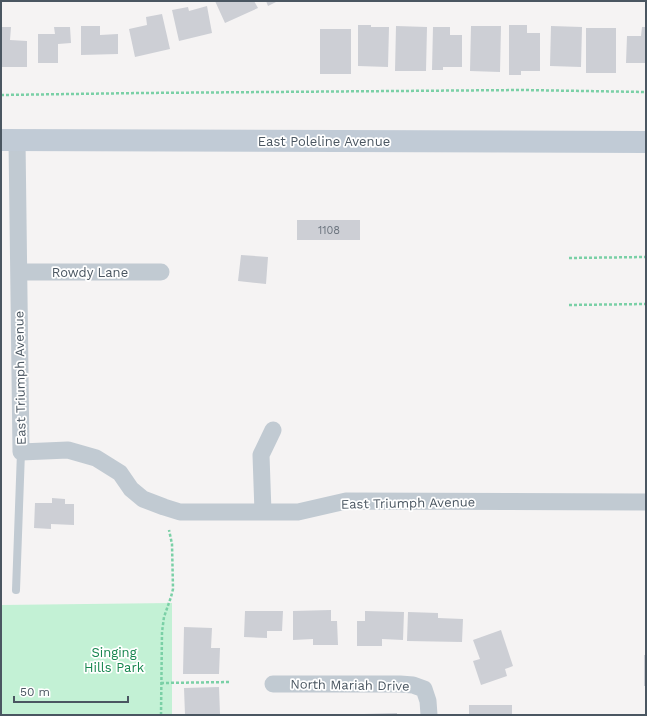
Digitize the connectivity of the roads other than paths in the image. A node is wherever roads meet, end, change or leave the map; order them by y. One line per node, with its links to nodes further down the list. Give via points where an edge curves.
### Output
1 (9, 140): 2 (main road, East Poleline Avenue); 3 (street, East Triumph Avenue)
2 (646, 142)
3 (18, 272): 4 (street, Rowdy Lane); 6 (street, East Triumph Avenue)
4 (161, 272)
5 (273, 430): 8 (street, via 261,455)
6 (21, 452): 8 (street, East Triumph Avenue, via 68,450 96,458 120,473 131,489 143,499 180,512); 9 (lane)
7 (646, 502): 8 (street, East Triumph Avenue, via 346,501 298,512)
8 (263, 512)
9 (16, 590)
10 (272, 684): 11 (street, North Mariah Drive, via 413,685 424,689)
11 (429, 715)

